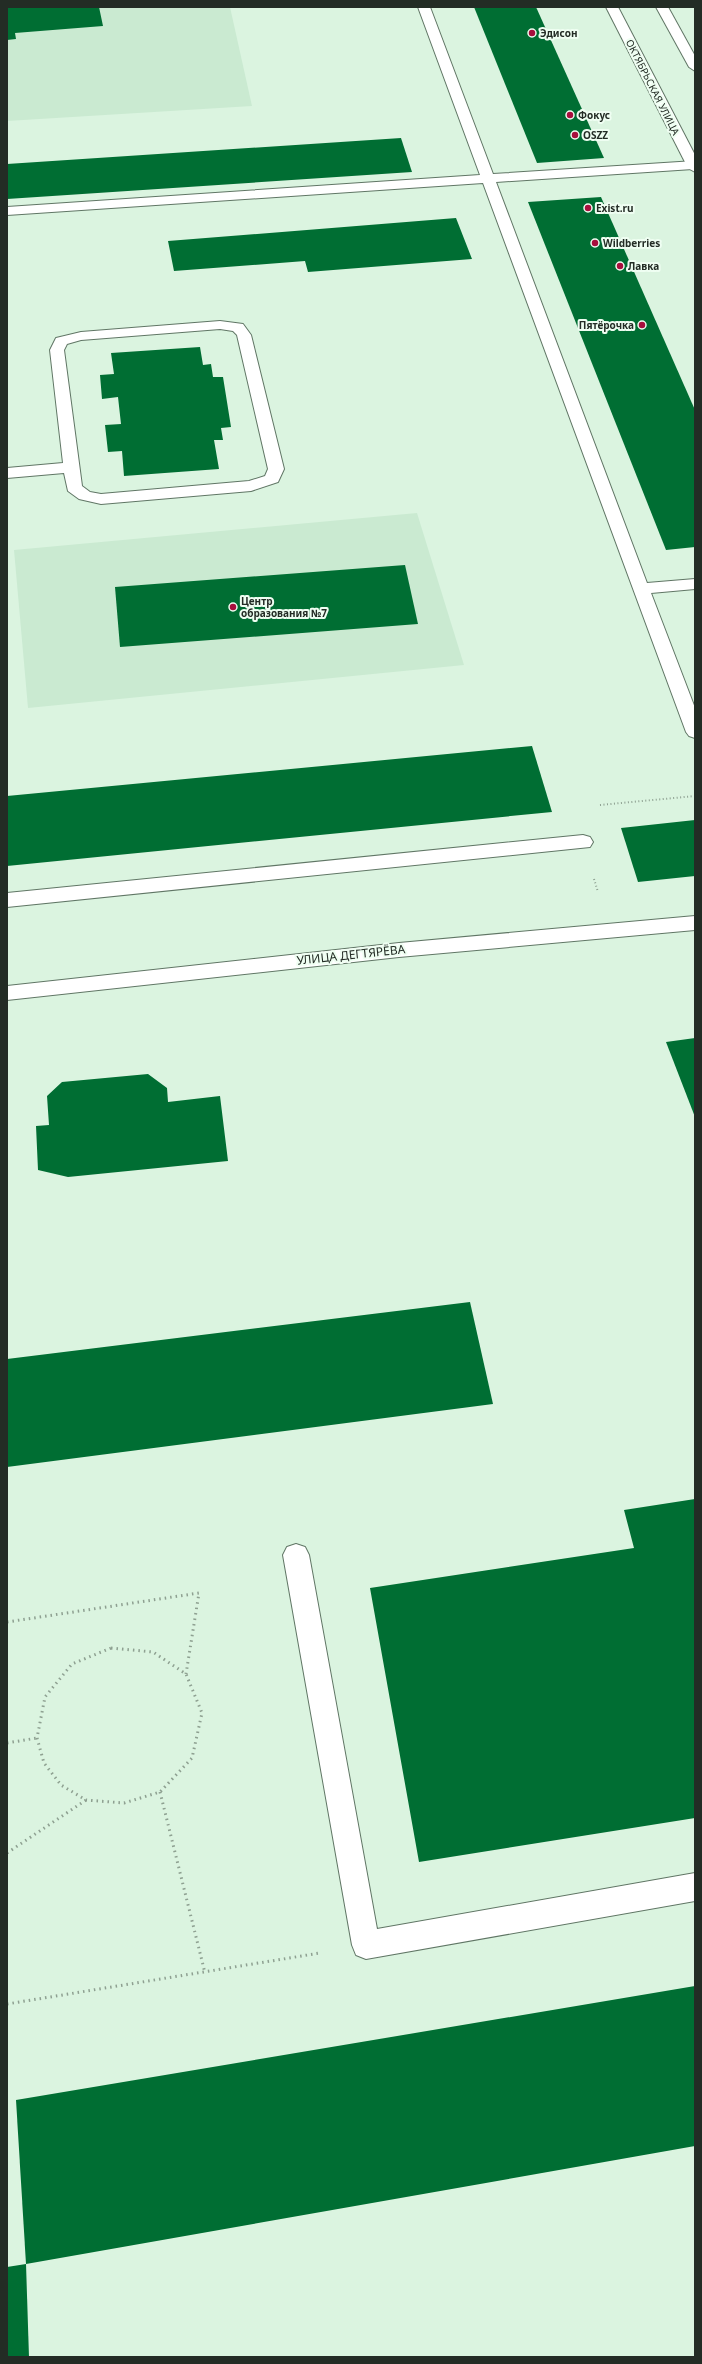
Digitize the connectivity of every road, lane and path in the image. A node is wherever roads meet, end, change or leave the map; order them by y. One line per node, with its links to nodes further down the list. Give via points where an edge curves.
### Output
1 (424, 7): 6 (main road)
2 (612, 7): 5 (main road, ОКТЯБРЬСКАЯ УЛИЦА)
3 (662, 7): 4 (main road)
4 (695, 67)
5 (694, 166): 6 (main road)
6 (488, 178): 7 (main road); 11 (main road)
7 (7, 211)
8 (72, 467): 8 (main road, via 57,350 61,341 81,336 220,325 238,327 244,335 276,469 272,479 251,486 101,499 85,496 74,488); 9 (main road)
9 (7, 473)
10 (695, 584): 11 (main road)
11 (641, 589): 12 (main road)
12 (695, 732)
13 (583, 842): 14 (main road)
14 (7, 900)
15 (695, 923): 16 (main road, УЛИЦА ДЕГТЯРЁВА, via 399,950)
16 (7, 993)
17 (296, 1555): 26 (main road)
18 (7, 1622): 19 (path, via 199,1594)
19 (186, 1674): 20 (path, via 153,1652 111,1648 72,1664 45,1697); 22 (path, via 202,1713 192,1758)
20 (37, 1738): 21 (path); 23 (path, via 44,1763 61,1786)
21 (7, 1743)
22 (160, 1792): 23 (path, via 124,1803); 27 (path)
23 (86, 1800): 24 (path)
24 (7, 1853)
25 (695, 1887): 26 (main road)
26 (366, 1944): 27 (path)
27 (205, 1973): 28 (path)
28 (7, 2004)

